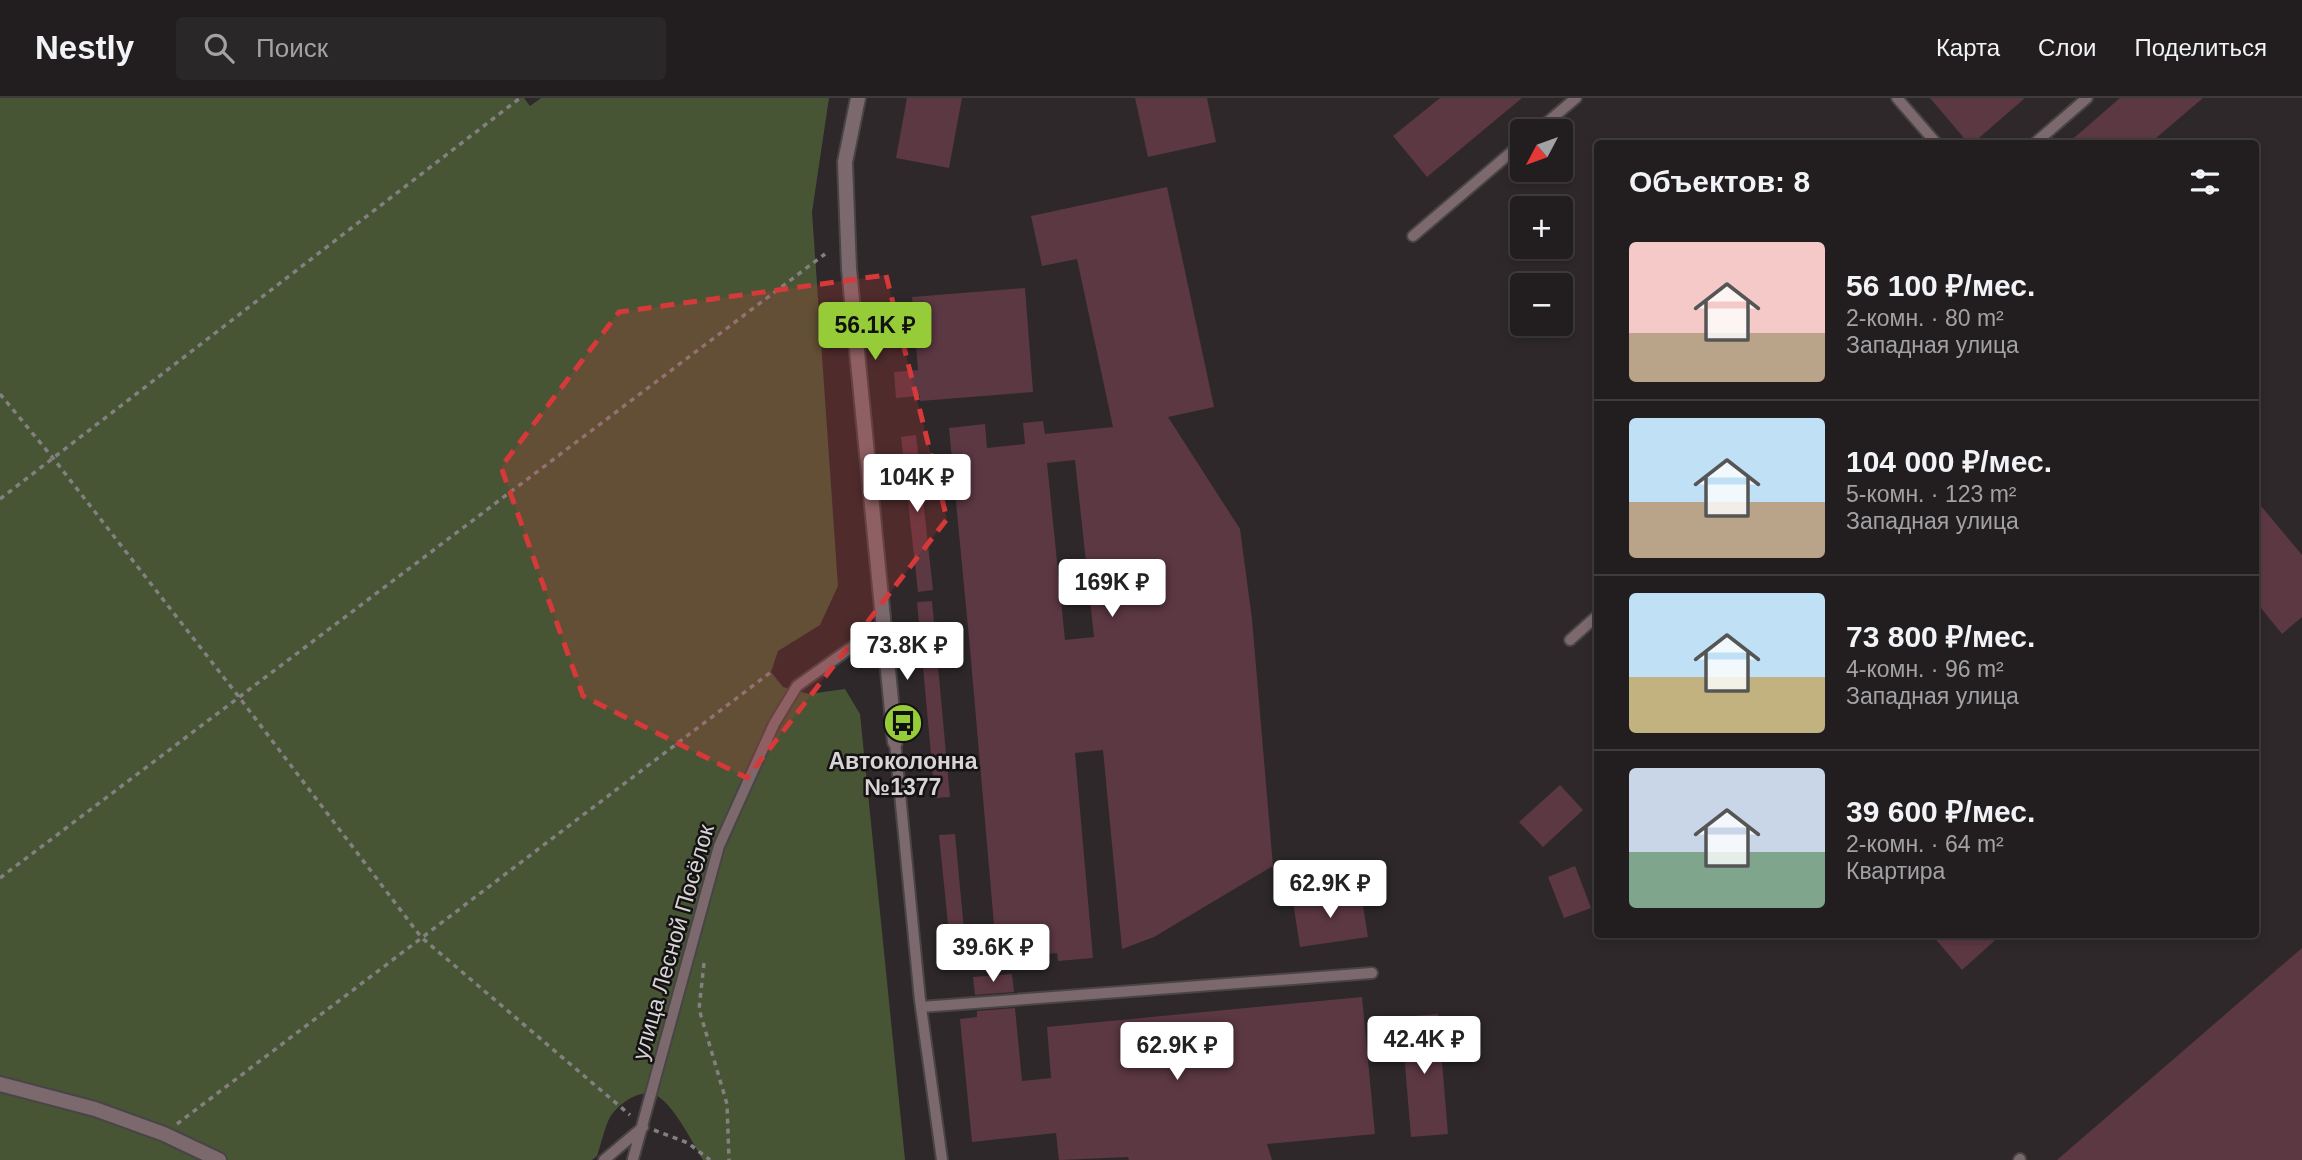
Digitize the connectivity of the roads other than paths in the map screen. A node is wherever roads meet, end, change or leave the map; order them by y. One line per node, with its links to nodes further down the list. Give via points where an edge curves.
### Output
1 (858, 98): 11 (street, via 845,162 849,269)
2 (1576, 98): 5 (lane)
3 (1897, 98): 6 (lane)
4 (2087, 98): 7 (lane)
5 (1551, 119)
6 (1934, 140)
7 (2040, 140)
8 (1510, 153): 9 (lane)
9 (1413, 236)
10 (1594, 619): 12 (lane)
11 (883, 625): 13 (street); 17 (lane, улица Лесной Посёлок, via 797,687 774,724 719,846)
12 (1570, 640)
13 (895, 742): 15 (lane)
14 (1372, 973): 15 (lane)
15 (921, 1007): 21 (lane)
16 (0, 1084): 18 (street, via 95,1110 164,1134)
17 (643, 1127): 19 (lane); 20 (lane, улица Лесной Посёлок)
18 (219, 1160)
19 (604, 1160)
20 (633, 1160)
21 (942, 1160)

